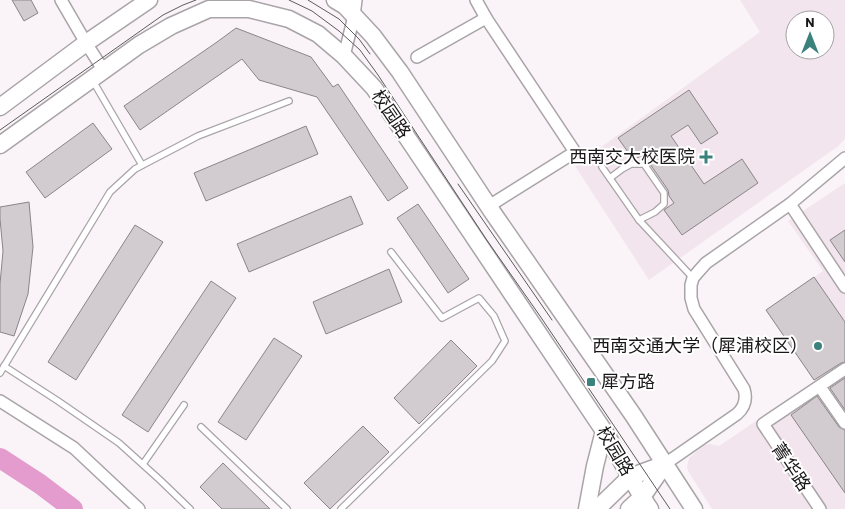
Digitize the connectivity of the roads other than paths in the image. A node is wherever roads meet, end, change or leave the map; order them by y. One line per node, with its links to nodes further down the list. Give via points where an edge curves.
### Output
1 (61, 0): 7 (street)
2 (149, 0): 7 (street)
3 (335, 0): 5 (street, 校园路)
4 (476, 0): 6 (street)
5 (355, 8): 8 (street); 19 (street, 校园路)
6 (486, 18): 9 (street); 19 (street, via 575,152)
7 (86, 43): 10 (street); 12 (street)
8 (344, 56): 10 (street, 校园路, via 318,34 289,19 249,9 209,10 139,44); 32 (street, 校园路, via 374,88)
9 (416, 57)
10 (98, 75): 13 (street, 校园路); 15 (lane)
11 (289, 101): 15 (lane, via 198,136)
12 (0, 107)
13 (0, 146)
14 (845, 158): 18 (street)
15 (142, 166): 24 (lane, via 110,192)
16 (602, 167): 17 (lane)
17 (610, 178): 20 (lane); 20 (lane, via 631,164 644,164 664,193 664,204)
18 (790, 204): 22 (street, via 706,263); 23 (street)
19 (489, 206): 34 (street, 校园路)
20 (639, 220): 22 (lane)
21 (392, 252): 40 (lane, via 442,318 479,298 494,316 505,341 492,361)
22 (693, 278): 34 (street, via 691,298 694,309 744,389 745,403 738,414)
23 (845, 287)
24 (4, 366): 26 (lane); 33 (lane, via 120,443)
25 (845, 369): 27 (street)
26 (0, 373)
27 (820, 387): 30 (street); 45 (street, 菁华路, via 763,424)
28 (0, 401): 37 (street, via 74,448)
29 (184, 405): 33 (lane)
30 (845, 423)
31 (201, 426): 39 (lane)
32 (604, 432): 35 (street, 校园路); 41 (street)
33 (143, 464): 38 (lane)
34 (665, 464): 35 (street); 36 (street); 44 (street, 校园路)
35 (630, 477): 36 (street, 校园路); 42 (street)
36 (646, 503): 43 (street)
37 (139, 509)
38 (190, 509)
39 (287, 509)
40 (342, 509)
41 (587, 509)
42 (597, 509)
43 (629, 509)
44 (694, 509)
45 (820, 509)

